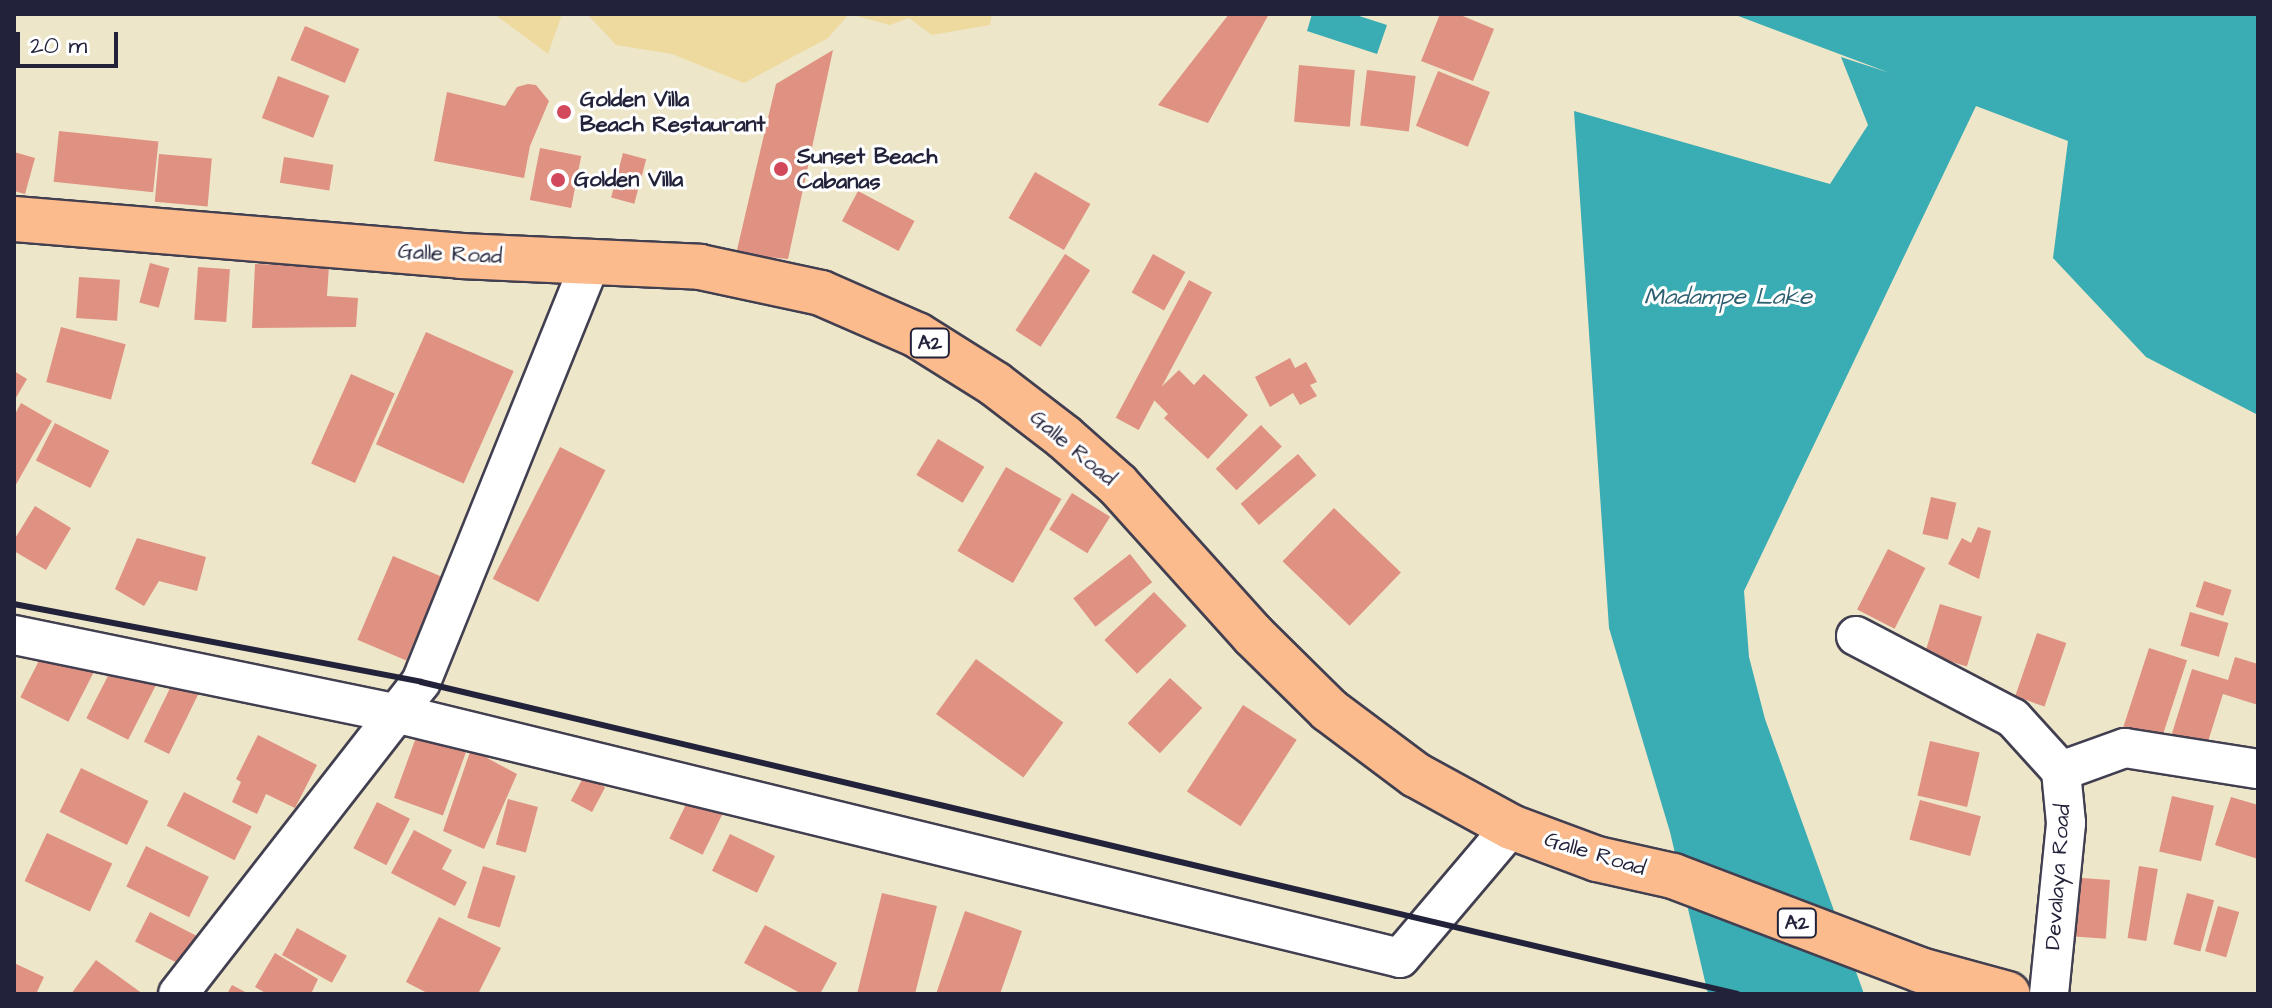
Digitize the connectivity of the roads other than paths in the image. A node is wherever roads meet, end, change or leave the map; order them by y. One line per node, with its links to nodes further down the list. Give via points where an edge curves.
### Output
1 (14, 219): 2 (highway, Galle Road / A2, via 461,256)
2 (592, 259): 5 (street, via 421,682); 8 (highway, Galle Road / A2, via 700,267 821,293 917,335 995,384 1118,485 1253,635 1329,710 1416,775)
3 (14, 635): 5 (street)
4 (1856, 636): 7 (street, via 2013,718)
5 (395, 713): 8 (street, via 1400,958); 9 (street)
6 (2258, 769): 7 (street, via 2125,748)
7 (2061, 771): 11 (street, Devalaya Road, via 2066,823)
8 (1511, 827): 10 (highway, Galle Road / A2, via 1597,859 1673,876 1920,970)
9 (178, 994)
10 (2008, 994)
11 (2049, 994)

